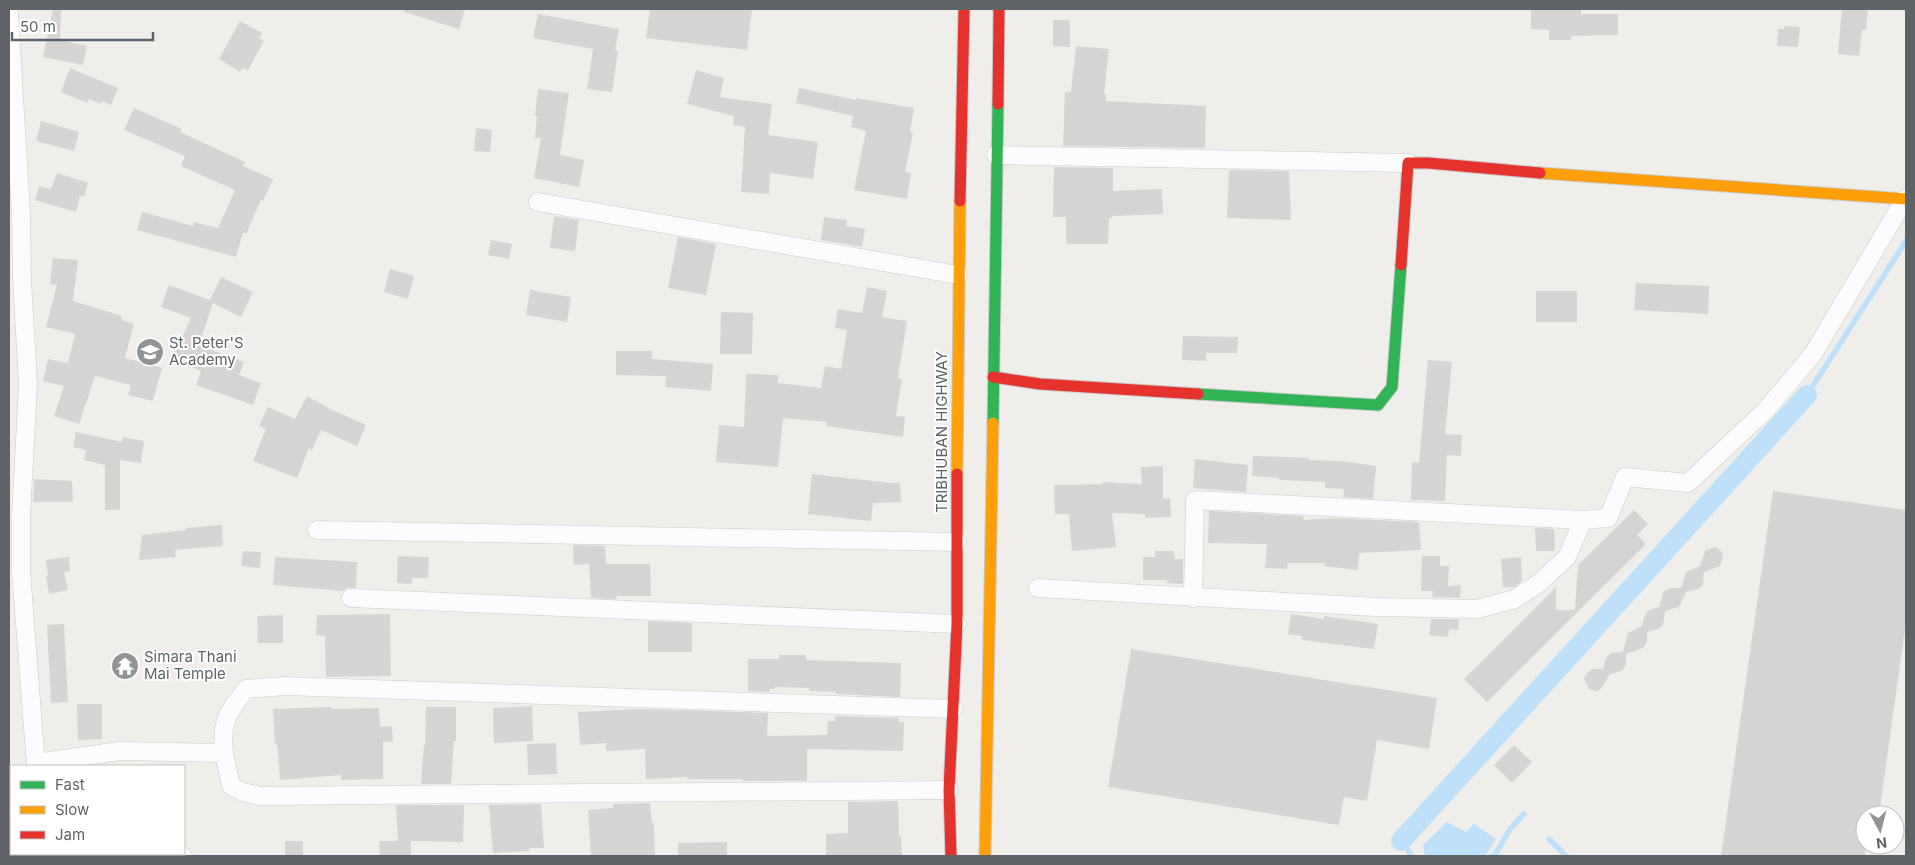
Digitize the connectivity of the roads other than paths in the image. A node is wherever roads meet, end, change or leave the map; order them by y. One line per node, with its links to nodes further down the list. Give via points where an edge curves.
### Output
1 (964, 9): 8 (main road, TRIBHUBAN HIGHWAY)
2 (999, 9): 4 (main road)
3 (9, 12): 19 (street, via 28,384 21,570)
4 (996, 155): 5 (street); 9 (main road)
5 (1408, 164): 6 (main road); 9 (main road, via 1392,387 1378,405 1040,384)
6 (1906, 198): 10 (street, via 1813,354 1766,410 1688,483 1624,476 1608,518)
7 (538, 202): 8 (street)
8 (958, 275): 12 (main road, TRIBHUBAN HIGHWAY)
9 (993, 378): 22 (main road)
10 (1583, 520): 15 (street, via 1566,557 1539,583 1515,598 1478,609 1376,608); 15 (street, via 1195,500)
11 (317, 530): 12 (street)
12 (957, 542): 16 (main road, TRIBHUBAN HIGHWAY)
13 (1038, 588): 15 (street)
14 (351, 598): 16 (street)
15 (1193, 598)
16 (957, 624): 17 (main road, TRIBHUBAN HIGHWAY)
17 (953, 709): 18 (street, via 285,686 246,689 230,710 222,732); 20 (main road, TRIBHUBAN HIGHWAY)
18 (224, 753): 19 (street, via 120,750); 20 (street, via 231,786 260,796)
19 (36, 765)
20 (949, 790): 21 (main road, TRIBHUBAN HIGHWAY)
21 (951, 856)
22 (984, 856)

